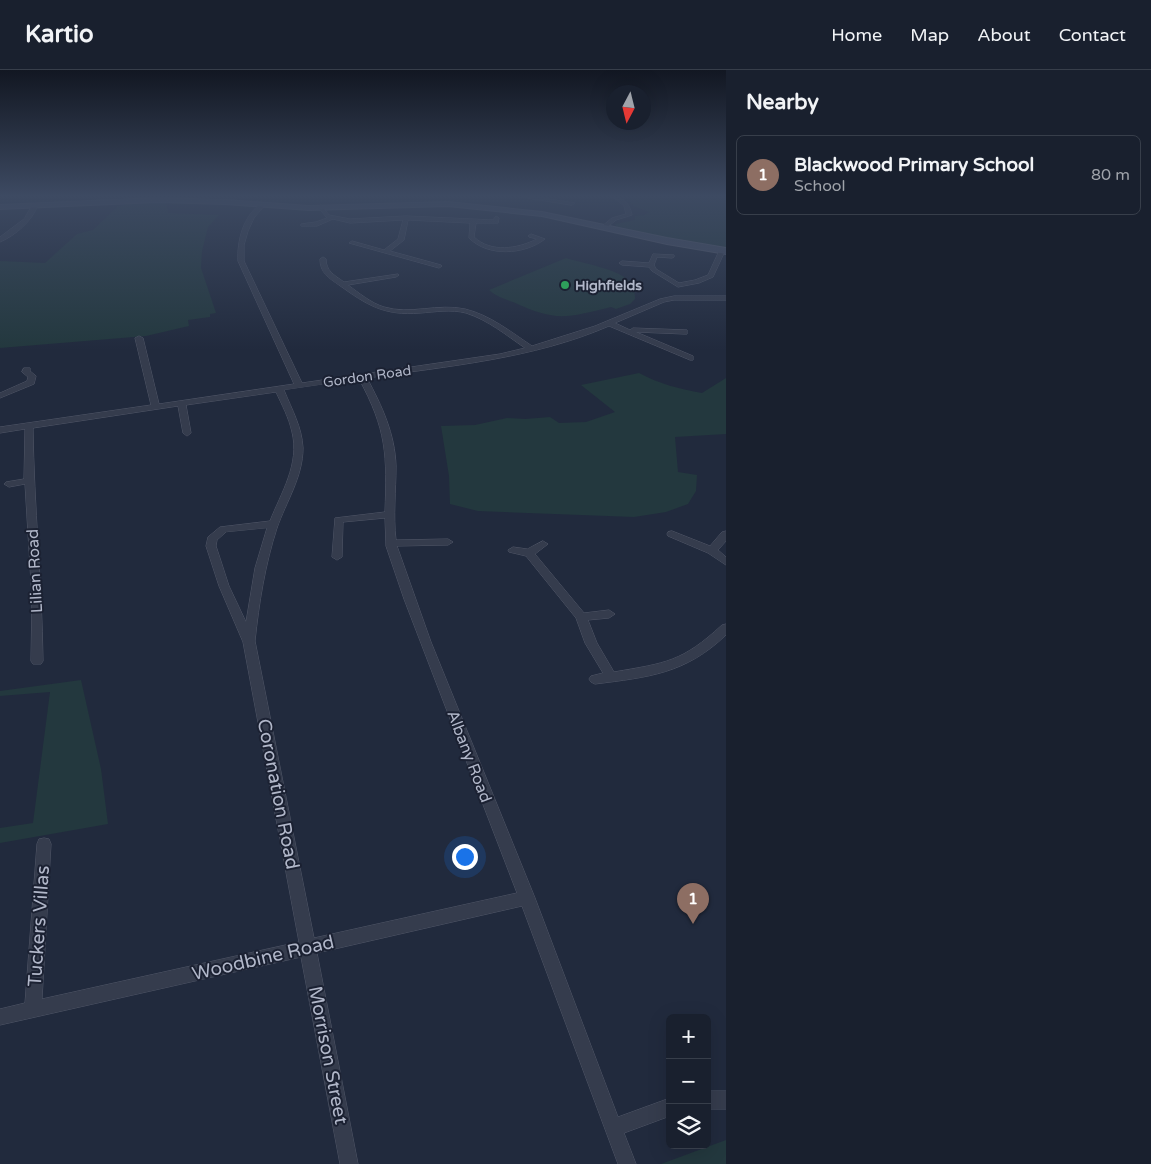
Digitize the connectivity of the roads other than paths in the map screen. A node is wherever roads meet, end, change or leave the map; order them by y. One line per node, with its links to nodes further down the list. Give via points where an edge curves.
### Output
1 (240, 248): 29 (street, via 241,261)
2 (377, 248): 7 (street)
3 (390, 248): 7 (street)
4 (496, 248): 5 (street)
5 (521, 248)
6 (708, 248): 8 (main road)
7 (386, 251): 11 (street)
8 (724, 251): 18 (street, via 717,272 712,276)
9 (672, 256): 13 (street, via 655,255)
10 (323, 260): 17 (street, via 325,270)
11 (427, 262): 14 (street); 15 (street)
12 (622, 262): 13 (street)
13 (652, 265): 18 (street, via 654,270)
14 (419, 266)
15 (439, 266)
16 (396, 275): 17 (street)
17 (343, 284): 25 (street, via 372,304 389,310 467,311 485,318)
18 (678, 284): 19 (street)
19 (685, 289)
20 (726, 298): 21 (street, Gordon Road, via 662,300)
21 (608, 323): 22 (street); 25 (street, Gordon Road)
22 (625, 330): 23 (street); 26 (street)
23 (684, 332)
24 (139, 338): 33 (street)
25 (531, 349): 28 (street, Gordon Road)
26 (690, 358)
27 (27, 370): 31 (street, via 32,376 31,382)
28 (362, 377): 29 (street, Gordon Road); 39 (street, Albany Road, via 378,405 388,441)
29 (299, 386): 30 (street, Gordon Road)
30 (279, 388): 32 (street, Gordon Road); 40 (street, Coronation Road, via 296,430 298,455 290,489)
31 (0, 396)
32 (181, 403): 33 (street, Gordon Road); 36 (street)
33 (156, 407): 34 (street, Gordon Road)
34 (29, 426): 35 (street, Gordon Road); 37 (street, Lilian Road)
35 (0, 430)
36 (187, 433)
37 (29, 481): 38 (street); 55 (street, Lilian Road)
38 (9, 484)
39 (390, 514): 44 (street, Albany Road); 49 (street, via 338,520)
40 (273, 524): 54 (street, Coronation Road, via 258,581); 54 (street, Coronation Road, via 224,529 212,539 211,546 224,586)
41 (672, 534): 47 (street)
42 (726, 534): 47 (street)
43 (448, 542): 44 (street)
44 (393, 543): 59 (street, Albany Road, via 393,553 422,632)
45 (542, 544): 48 (street)
46 (512, 550): 48 (street)
47 (712, 551): 50 (street)
48 (529, 554): 52 (street)
49 (337, 557)
50 (726, 562)
51 (609, 614): 52 (street)
52 (582, 617): 56 (street, via 591,643)
53 (726, 628): 56 (street, via 685,660)
54 (249, 641): 60 (street, Coronation Road)
55 (37, 660)
56 (610, 677): 57 (street)
57 (595, 679)
58 (44, 844): 61 (street, Tuckers Villas)
59 (527, 898): 60 (street, Woodbine Road); 66 (street, Albany Road)
60 (309, 947): 61 (street, Woodbine Road); 67 (street, Morrison Street)
61 (33, 1009): 62 (street, Woodbine Road)
62 (0, 1017)
63 (711, 1100): 64 (street)
64 (726, 1100)
65 (666, 1108): 66 (street)
66 (613, 1128): 68 (street, Albany Road)
67 (349, 1164)
68 (628, 1164)

